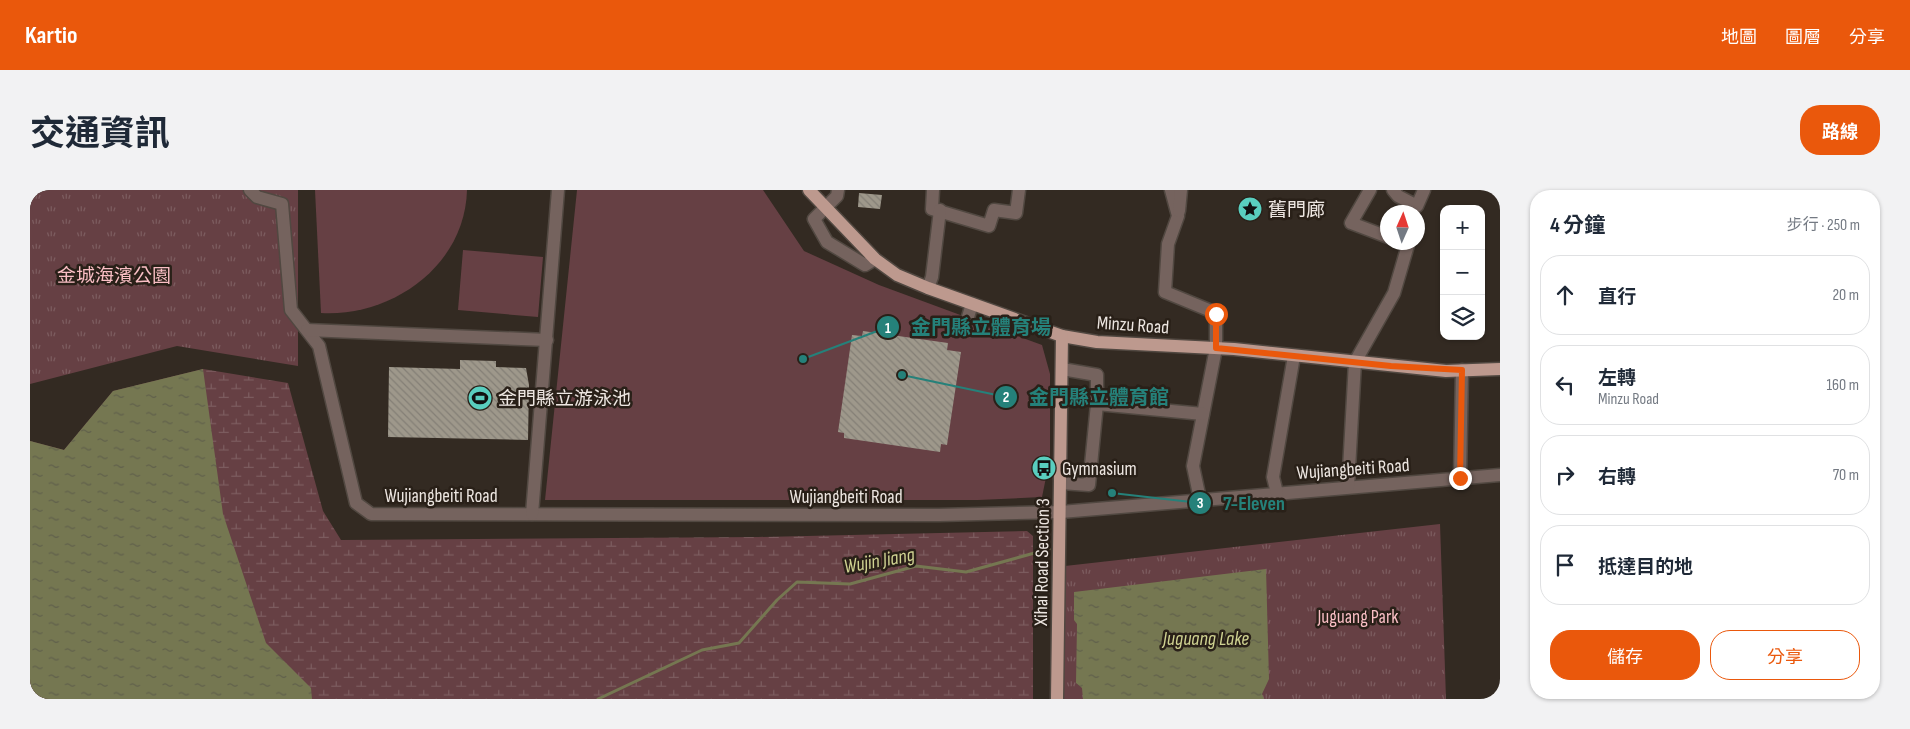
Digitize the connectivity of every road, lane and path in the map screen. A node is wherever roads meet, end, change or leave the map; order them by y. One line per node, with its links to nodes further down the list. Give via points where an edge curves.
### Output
1 (250, 190): 21 (street, via 257,197 282,204 291,310)
2 (558, 190): 23 (street)
3 (809, 190): 12 (main road, Minzu Road)
4 (838, 190): 12 (street, via 837,196)
5 (933, 190): 13 (street, via 932,209)
6 (1019, 190): 13 (street, via 1016,213 994,210 989,226)
7 (1170, 190): 14 (street)
8 (1181, 190): 14 (street)
9 (1370, 190): 15 (street, via 1351,224)
10 (1393, 190): 11 (street, via 1417,206)
11 (1424, 190)
12 (825, 207): 17 (main road, Minzu Road); 17 (street, via 814,219 827,242 865,265)
13 (940, 210): 18 (street)
14 (1178, 216): 24 (street, via 1168,244 1165,292 1216,314)
15 (1380, 234)
16 (1407, 250): 26 (street, via 1394,293)
17 (875, 259): 18 (main road, Minzu Road, via 897,275)
18 (928, 288): 19 (main road, Minzu Road)
19 (972, 304): 20 (street); 22 (main road, Minzu Road)
20 (968, 318)
21 (307, 330): 23 (street); 39 (street, Wujiangbeiti Road, via 319,346 356,503 371,514)
22 (1062, 336): 24 (main road, Minzu Road, via 1097,342); 27 (main road, Xihai Road Section 3)
23 (547, 340): 39 (street)
24 (1216, 348): 25 (main road, Minzu Road); 31 (street)
25 (1294, 356): 26 (main road, Minzu Road); 36 (street, via 1273,477)
26 (1355, 362): 29 (main road, Minzu Road); 35 (street)
27 (1062, 369): 30 (street, via 1097,374); 34 (main road, Xihai Road Section 3)
28 (1500, 369): 29 (main road, Minzu Road)
29 (1462, 370): 33 (street)
30 (1097, 404): 31 (street); 34 (street, via 1090,485)
31 (1203, 414): 37 (street, via 1193,466)
32 (1500, 475): 33 (street, Wujiangbeiti Road)
33 (1460, 478): 35 (street, Wujiangbeiti Road)
34 (1061, 483): 38 (main road, Xihai Road Section 3)
35 (1348, 487): 36 (street, Wujiangbeiti Road)
36 (1277, 493): 37 (street, Wujiangbeiti Road)
37 (1200, 499): 38 (street, Wujiangbeiti Road)
38 (1061, 512): 39 (street, Wujiangbeiti Road, via 939,515); 40 (main road, Xihai Road Section 3)
39 (532, 514)
40 (1056, 699)

